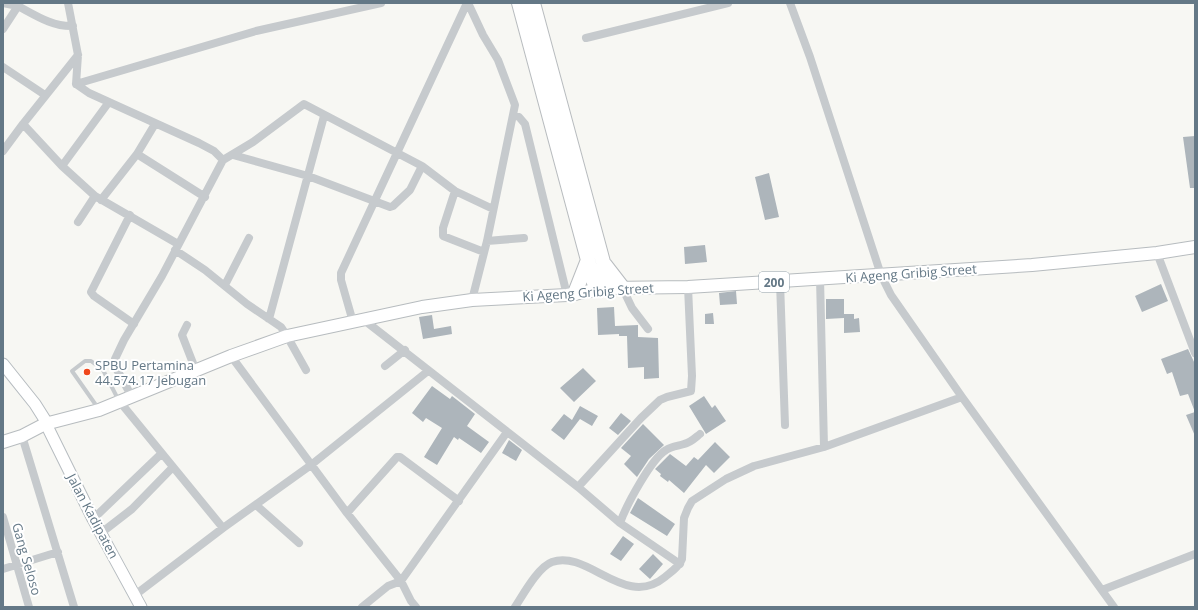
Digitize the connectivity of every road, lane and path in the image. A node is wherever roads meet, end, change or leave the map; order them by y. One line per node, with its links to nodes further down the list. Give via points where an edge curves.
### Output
1 (3, 3): 9 (street)
2 (68, 3): 10 (street)
3 (381, 3): 15 (street, via 256,31)
4 (467, 3): 18 (street, via 498,60 514,100); 24 (street)
5 (519, 3): 44 (highway)
6 (533, 3): 50 (highway)
7 (728, 3): 12 (street)
8 (790, 3): 45 (street, via 810,56)
9 (18, 6): 10 (street, via 52,23 64,27); 11 (street)
10 (73, 26): 13 (street)
11 (3, 29)
12 (586, 38)
13 (78, 55): 15 (street); 16 (street)
14 (3, 67): 16 (street)
15 (76, 84): 17 (street)
16 (45, 95): 20 (street)
17 (109, 102): 21 (street); 27 (street)
18 (513, 115): 34 (street); 51 (street, via 525,124)
19 (324, 116): 24 (street); 25 (street, via 304,104); 29 (street)
20 (23, 124): 22 (street); 27 (street)
21 (155, 124): 23 (street); 26 (street, via 214,151)
22 (3, 151)
23 (137, 154): 31 (street); 32 (street)
24 (396, 154): 28 (street); 33 (street)
25 (233, 155): 26 (street); 29 (street)
26 (223, 160): 31 (street)
27 (62, 166): 32 (street)
28 (422, 166): 30 (street); 33 (street, via 410,190 393,206)
29 (308, 176): 33 (street); 53 (street)
30 (456, 191): 34 (street); 42 (street, via 443,228 443,236)
31 (205, 197): 40 (street)
32 (98, 198): 35 (street); 36 (street)
33 (374, 202): 54 (street, via 341,273 341,280)
34 (493, 209): 39 (street)
35 (130, 215): 40 (street); 55 (street, via 91,292)
36 (78, 222)
37 (249, 238): 48 (street)
38 (524, 238): 39 (street)
39 (487, 241): 42 (street)
40 (176, 247): 48 (street); 55 (street)
41 (1195, 247): 43 (main road, Ki Ageng Gribig Street / 200)
42 (484, 252): 52 (street)
43 (1157, 253): 45 (main road, Ki Ageng Gribig Street / 200, via 1032,265); 60 (street)
44 (588, 260): 50 (highway); 51 (highway)
45 (881, 275): 46 (main road, Ki Ageng Gribig Street / 200); 68 (street, via 891,294)
46 (820, 278): 47 (main road, Ki Ageng Gribig Street / 200); 77 (street)
47 (780, 282): 49 (main road, Ki Ageng Gribig Street / 200); 72 (street)
48 (225, 285): 53 (street)
49 (688, 287): 50 (main road, Ki Ageng Gribig Street / 200); 81 (street, via 692,390 660,400)
50 (609, 289): 51 (main road, Ki Ageng Gribig Street / 200); 57 (street, via 632,308)
51 (571, 294): 52 (main road, Ki Ageng Gribig Street / 200)
52 (472, 300): 54 (main road, Ki Ageng Gribig Street / 200, via 422,307)
53 (269, 319): 58 (street)
54 (359, 321): 58 (main road, Ki Ageng Gribig Street / 200); 59 (street)
55 (134, 324): 67 (street, via 115,364)
56 (187, 325): 65 (street, via 182,335)
57 (648, 329)
58 (287, 336): 61 (main road, Ki Ageng Gribig Street / 200); 64 (street)
59 (405, 350): 63 (street); 66 (street)
60 (1195, 350)
61 (231, 356): 65 (main road, Ki Ageng Gribig Street / 200); 79 (street)
62 (3, 364): 71 (street, Jalan Kadipaten)
63 (385, 366)
64 (306, 370)
65 (196, 371): 67 (main road, Ki Ageng Gribig Street / 200)
66 (428, 371): 73 (street); 79 (street)
67 (132, 397): 69 (main road, Ki Ageng Gribig Street / 200)
68 (962, 397): 77 (street); 97 (street)
69 (120, 402): 70 (main road, Ki Ageng Gribig Street / 200); 70 (lane, via 102,370 91,360 84,361 72,371); 78 (street)
70 (99, 410): 71 (main road, Ki Ageng Gribig Street / 200)
71 (45, 422): 75 (main road, Ki Ageng Gribig Street / 200); 86 (street, Jalan Kadipaten)
72 (786, 425)
73 (506, 432): 81 (street); 82 (street)
74 (700, 434): 87 (street, via 686,444 674,446 661,454 624,511)
75 (22, 436): 76 (main road, Ki Ageng Gribig Street / 200); 91 (street)
76 (3, 442)
77 (824, 447): 93 (street, via 754,466 726,479 692,501 684,518)
78 (161, 454): 80 (street); 86 (street)
79 (311, 465): 83 (street); 84 (street)
80 (172, 467): 88 (street); 89 (street, via 132,509)
81 (578, 487): 87 (street)
82 (458, 501): 84 (street, via 397,457); 96 (street)
83 (256, 505): 88 (street); 90 (street)
84 (347, 513): 96 (street)
85 (3, 517): 94 (street, Gang Seloso)
86 (93, 519): 89 (street, Jalan Kadipaten)
87 (620, 524): 93 (street)
88 (223, 528): 98 (street)
89 (101, 533): 98 (street, Jalan Kadipaten)
90 (299, 543)
91 (58, 552): 94 (street); 100 (street)
92 (1195, 554): 97 (street)
93 (680, 564): 104 (street, via 661,581 639,589 569,562 551,562 535,578)
94 (17, 565): 95 (street); 99 (street, Gang Seloso)
95 (3, 569)
96 (401, 581): 102 (street, via 388,586); 103 (street)
97 (1102, 590): 105 (street)
98 (135, 595): 101 (street, Jalan Kadipaten)
99 (29, 607)
100 (74, 607)
101 (141, 607)
102 (362, 607)
103 (416, 607)
104 (515, 607)
105 (1114, 607)

